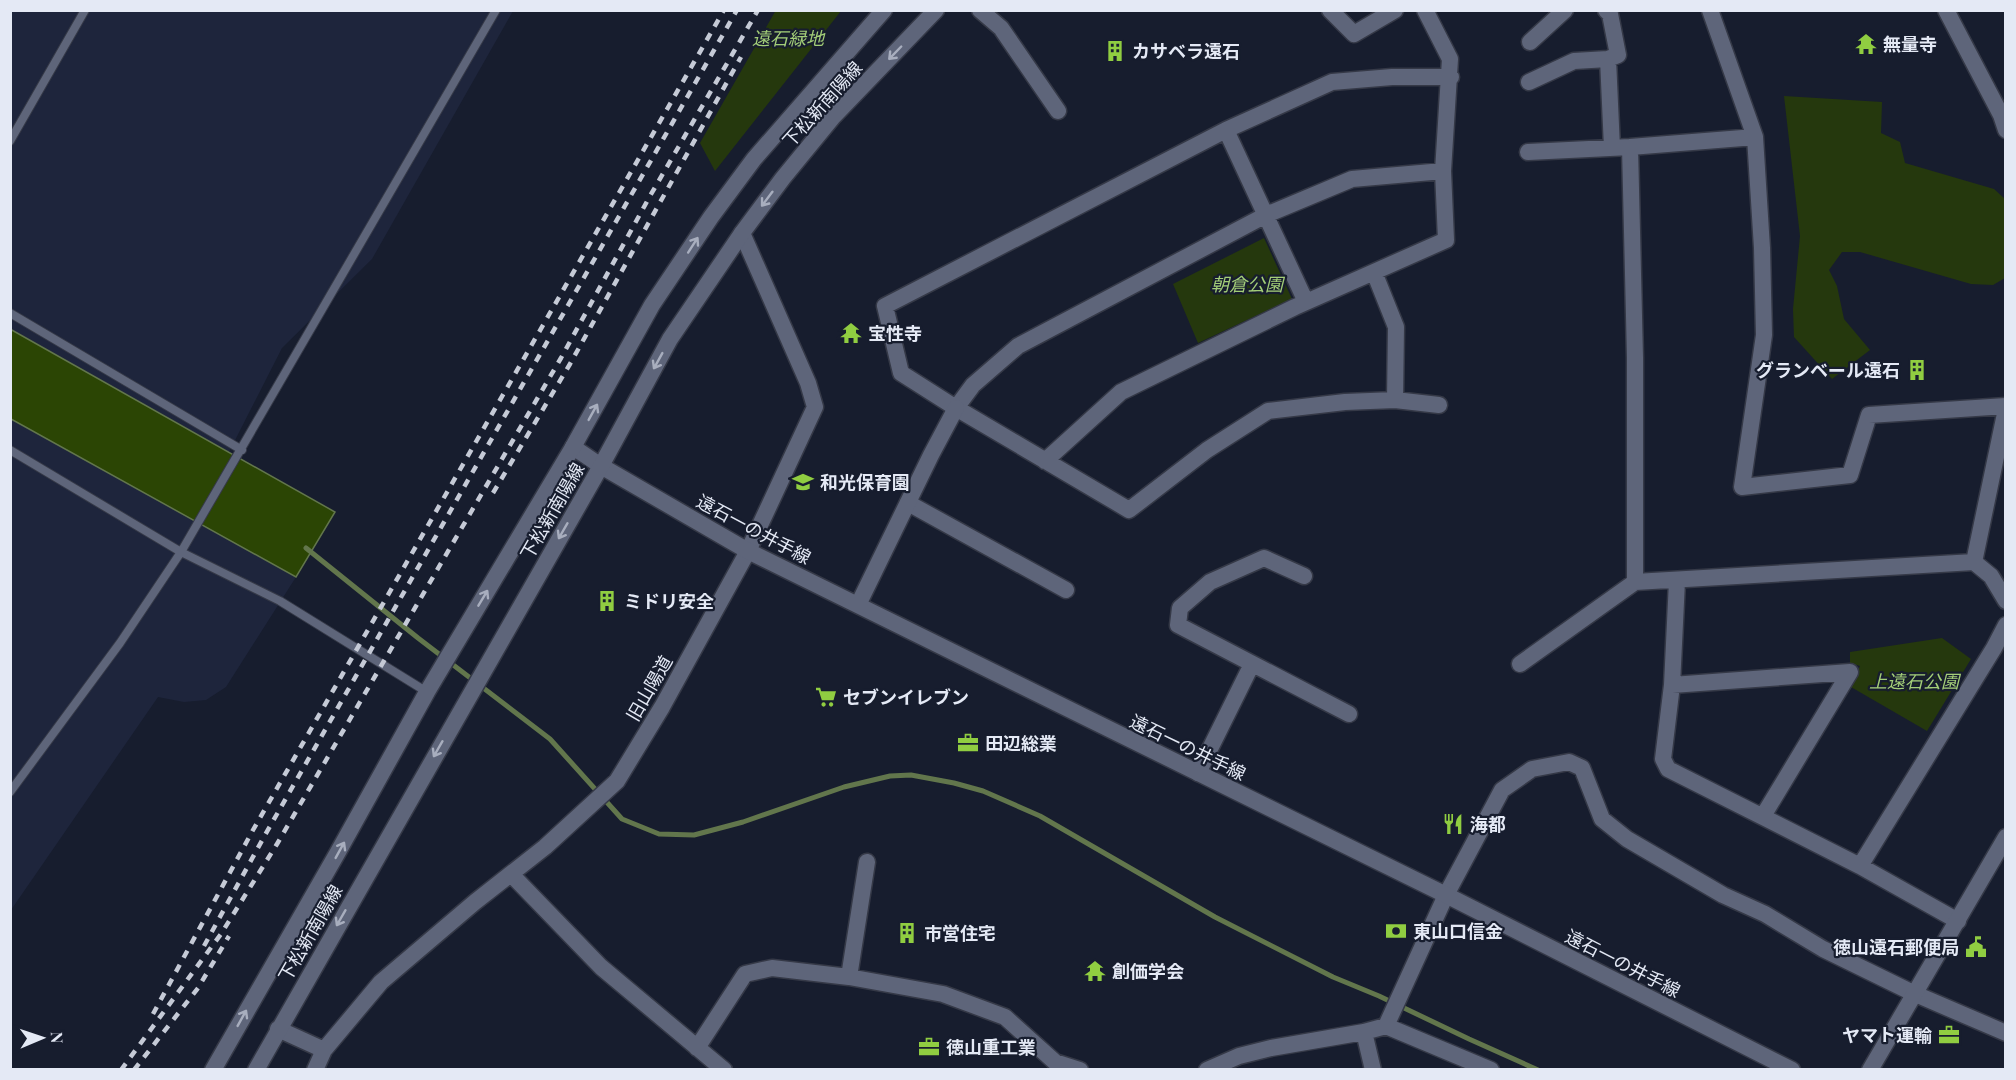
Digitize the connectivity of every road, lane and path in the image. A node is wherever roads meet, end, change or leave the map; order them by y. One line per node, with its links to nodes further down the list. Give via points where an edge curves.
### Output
1 (85, 10): 21 (lane)
2 (496, 10): 37 (lane)
3 (884, 10): 35 (street, 下松新南陽線, one-way to 3, via 652,305 711,217 753,159)
4 (936, 10): 27 (street, 下松新南陽線, one-way to 27, via 833,117)
5 (980, 10): 17 (street, via 1001,28)
6 (1330, 10): 7 (street, via 1354,34)
7 (1395, 10)
8 (1425, 10): 15 (street, via 1449,59)
9 (1565, 10): 13 (street)
10 (1606, 10): 14 (street, via 1618,55)
11 (1710, 10): 20 (street)
12 (1946, 10): 19 (street)
13 (1530, 42)
14 (1608, 59): 16 (street, via 1574,61); 23 (street)
15 (1450, 77): 18 (street, via 1332,82); 25 (street)
16 (1529, 82)
17 (1058, 111)
18 (1226, 130): 26 (street); 33 (street, via 885,306 901,373)
19 (2006, 130)
20 (1755, 137): 22 (street); 34 (street, via 1764,335 1742,488 1850,476 1869,415)
21 (10, 141)
22 (1630, 147): 23 (street); 46 (street)
23 (1611, 148): 24 (street)
24 (1528, 152)
25 (1443, 171): 26 (street, via 1352,179); 28 (street, via 1446,240)
26 (1266, 215): 29 (street); 33 (street, via 1018,346 973,385)
27 (742, 233): 39 (street, 下松新南陽線, one-way to 39, via 670,339); 41 (street, 旧山陽道, via 808,382 815,407)
28 (1374, 272): 29 (street); 31 (street, via 1396,327)
29 (1306, 302): 38 (street, via 1120,392)
30 (10, 313): 37 (lane)
31 (1395, 400): 32 (street); 38 (street, via 1268,411 1207,450 1129,510)
32 (1439, 405)
33 (956, 408): 38 (street); 40 (street)
34 (2006, 408): 43 (street)
35 (573, 447): 39 (street, 遠石一の井手線); 54 (street, 下松新南陽線, one-way to 35)
36 (10, 450): 42 (lane)
37 (242, 450): 42 (lane)
38 (1045, 461)
39 (601, 466): 41 (street, 遠石一の井手線); 68 (street, 下松新南陽線, one-way to 68)
40 (908, 503): 47 (street); 49 (street)
41 (748, 551): 49 (street, 遠石一の井手線); 62 (street, 旧山陽道, via 617,781)
42 (181, 552): 54 (lane, via 280,602); 57 (lane, via 120,643)
43 (1974, 562): 45 (street); 48 (street, via 1991,576)
44 (1304, 576): 51 (street, via 1264,558 1210,582 1180,608 1178,626)
45 (1677, 581): 46 (street); 53 (street)
46 (1635, 582): 52 (street)
47 (1066, 590)
48 (2006, 601)
49 (858, 605): 56 (street, 遠石一の井手線)
50 (2006, 625): 61 (street)
51 (1252, 664): 55 (street); 56 (street)
52 (1520, 664)
53 (1672, 685): 58 (street, via 1663,759 1668,769); 58 (street, via 1850,672)
54 (427, 692): 73 (street, 下松新南陽線, one-way to 54)
55 (1349, 714)
56 (1198, 773): 63 (street, 遠石一の井手線)
57 (10, 792)
58 (1763, 816): 61 (street)
59 (2006, 837): 64 (street)
60 (867, 862): 65 (street)
61 (1860, 866): 64 (street)
62 (511, 874): 71 (street, via 601,967); 72 (street, 旧山陽道, via 381,982)
63 (1446, 895): 66 (street, via 1502,790 1532,769 1569,762 1582,768 1602,819 1627,839 1823,949); 67 (street); 81 (street, 遠石一の井手線)
64 (1958, 921): 66 (street)
65 (849, 977): 71 (street, via 772,968 744,974); 77 (street, via 943,994 1005,1017 1056,1062)
66 (1913, 993): 70 (street); 82 (street)
67 (1386, 1026): 69 (street); 80 (street)
68 (278, 1029): 72 (street); 74 (street, 下松新南陽線)
69 (1364, 1032): 78 (street, via 1271,1048); 79 (street)
70 (2006, 1033)
71 (697, 1048): 76 (street)
72 (324, 1050): 75 (street, 旧山陽道)
73 (213, 1070)
74 (256, 1070)
75 (315, 1070)
76 (724, 1070)
77 (1080, 1070)
78 (1207, 1070)
79 (1373, 1070)
80 (1491, 1070)
81 (1792, 1070)
82 (1870, 1070)

